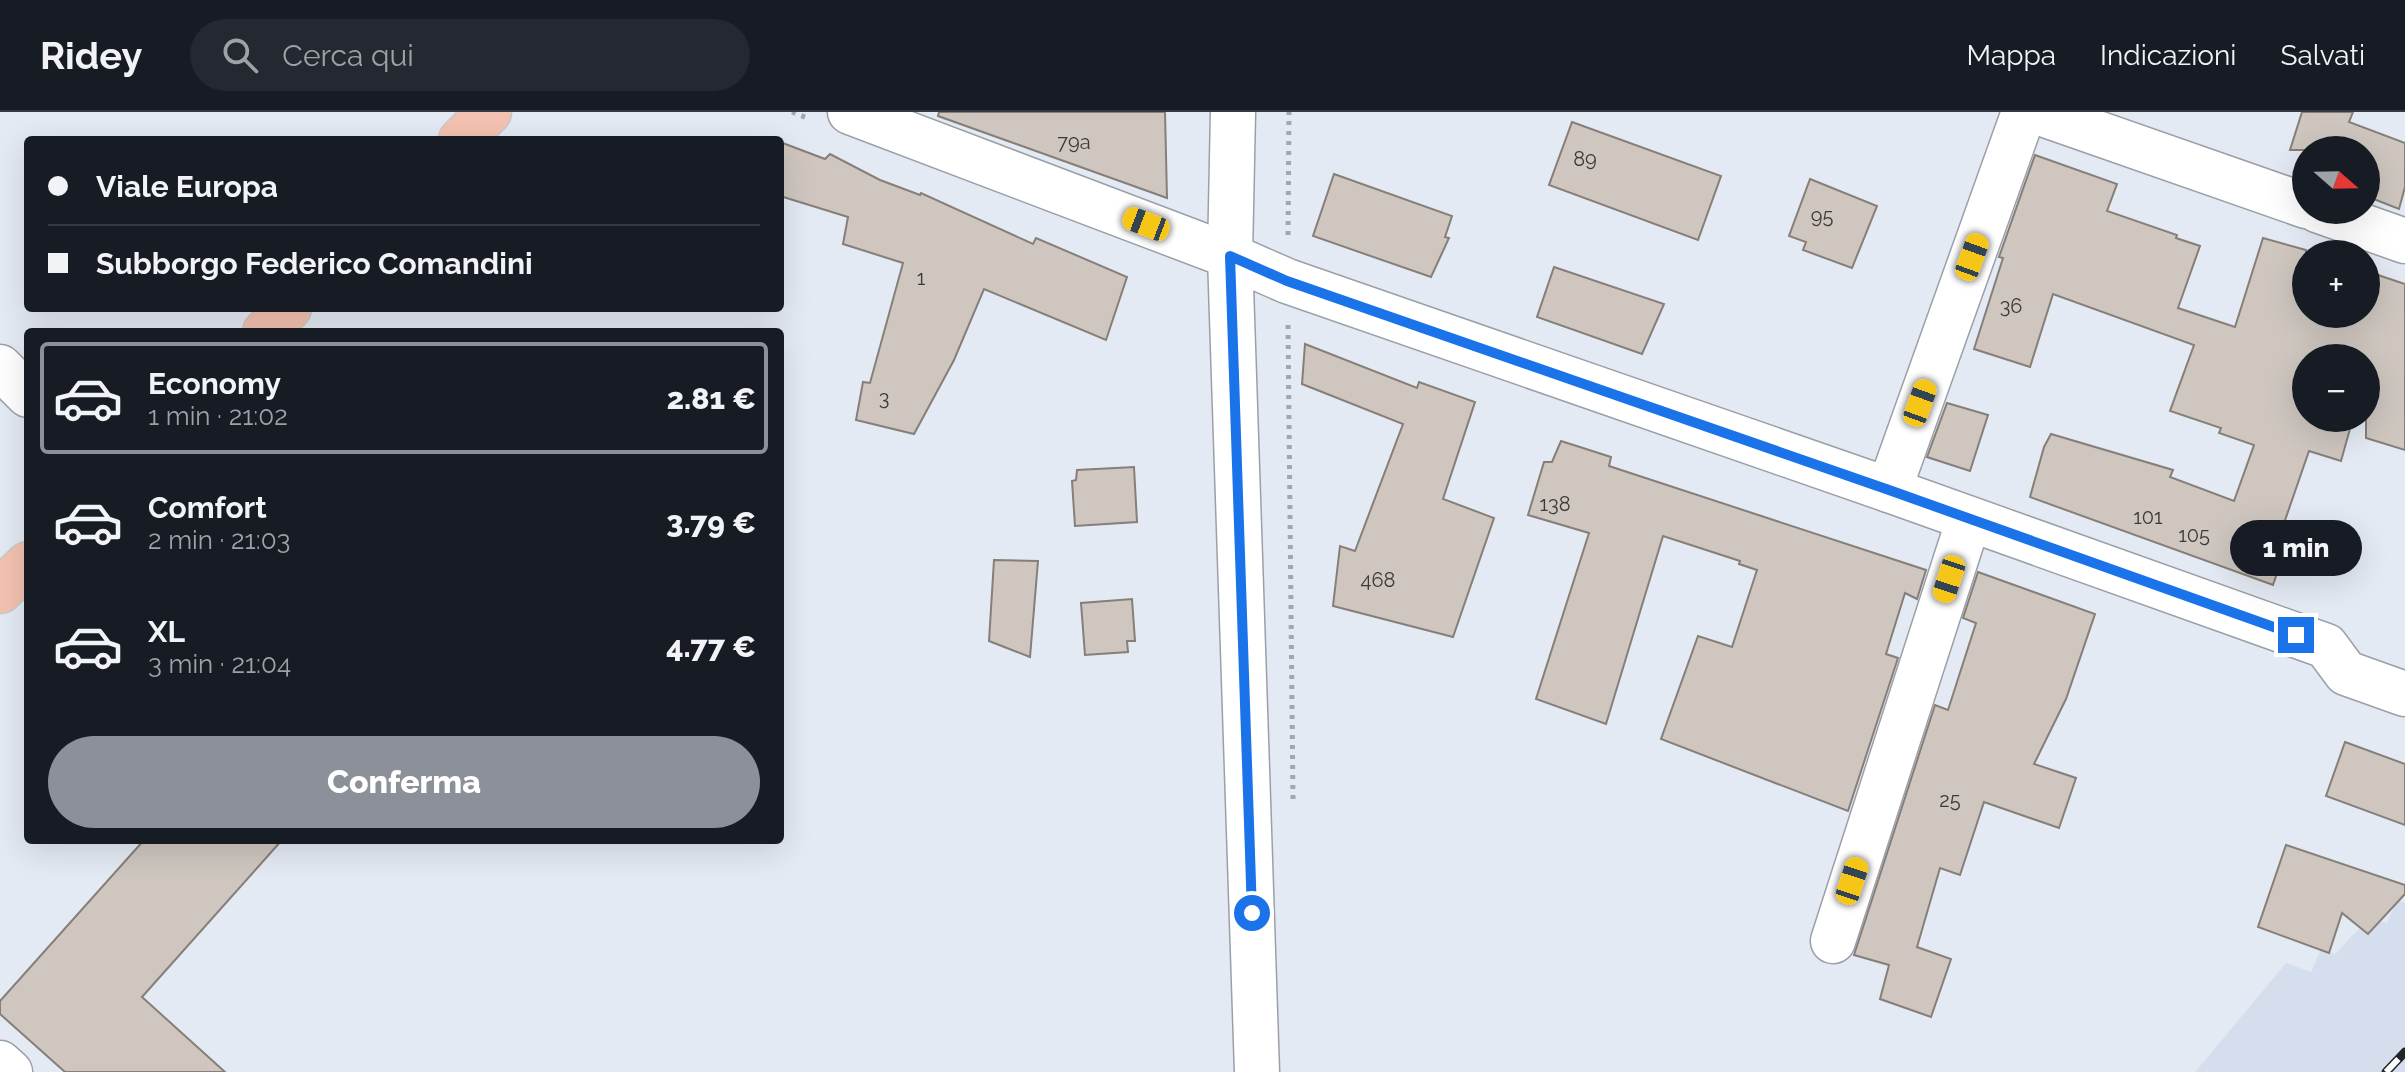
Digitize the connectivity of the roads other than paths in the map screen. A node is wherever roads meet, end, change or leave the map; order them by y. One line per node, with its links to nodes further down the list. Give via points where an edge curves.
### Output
1 (489, 112): 6 (main road)
2 (850, 112): 10 (street)
3 (1233, 112): 10 (street)
4 (2024, 112): 13 (street)
5 (2037, 112): 7 (street)
6 (465, 136)
7 (2292, 201)
8 (2357, 224): 9 (street)
9 (2405, 241)
10 (1230, 256): 13 (street, via 1287,281); 21 (street)
11 (285, 312): 12 (main road)
12 (269, 328)
13 (1889, 490): 14 (street)
14 (1969, 519): 17 (street, via 2326,646 2346,673); 18 (street)
15 (24, 568): 16 (main road)
16 (0, 591)
17 (2405, 694)
18 (1833, 941)
19 (0, 1063): 20 (street)
20 (10, 1072)
21 (1257, 1072)

